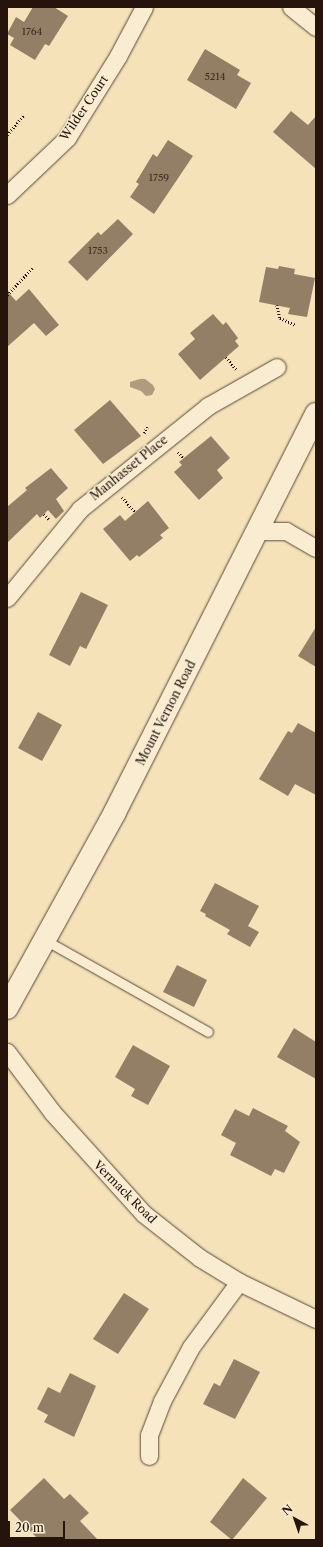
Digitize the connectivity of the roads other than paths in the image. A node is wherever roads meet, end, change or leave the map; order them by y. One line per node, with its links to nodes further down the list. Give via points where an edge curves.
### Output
1 (144, 7): 4 (street, Wilder Court, via 118,56 67,138)
2 (291, 7): 3 (street)
3 (316, 27)
4 (7, 195)
5 (277, 368): 9 (street, Manhasset Place, via 208,406 80,509)
6 (316, 414): 7 (main road, Mount Vernon Road)
7 (258, 531): 8 (street, via 286,531); 10 (main road, Mount Vernon Road, via 115,812)
8 (316, 548)
9 (7, 598)
10 (45, 940): 11 (main road, Mount Vernon Road); 12 (lane)
11 (7, 1008)
12 (208, 1032)
13 (7, 1052): 14 (street, Vermack Road, via 52,1112 144,1214 200,1258)
14 (239, 1282): 15 (street, Vermack Road); 16 (street, via 191,1347 162,1401 149,1435)
15 (316, 1319)
16 (148, 1456)

